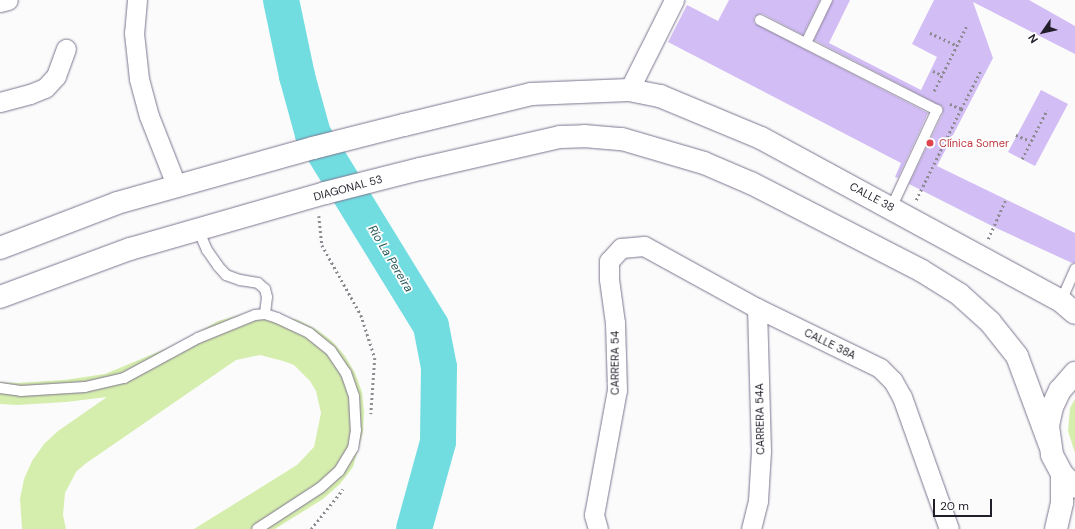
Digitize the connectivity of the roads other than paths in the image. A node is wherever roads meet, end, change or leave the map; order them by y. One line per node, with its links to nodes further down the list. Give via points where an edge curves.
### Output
1 (8, 0): 5 (street)
2 (137, 0): 11 (street, via 134,33 139,79 149,116)
3 (674, 0): 9 (street)
4 (827, 0): 7 (lane)
5 (0, 2)
6 (760, 20): 7 (lane)
7 (806, 43): 12 (lane, via 937,110)
8 (66, 49): 10 (street, via 56,76 45,88)
9 (629, 90): 11 (main road, via 531,94 313,148); 12 (main road, CALLE 38, via 660,96 761,138)
10 (0, 102)
11 (177, 187): 14 (main road, via 117,203)
12 (899, 212): 18 (main road, CALLE 38)
13 (198, 229): 17 (main road, DIAGONAL 53, via 130,248); 20 (lane, via 207,250 226,275 258,283 265,289); 23 (main road, DIAGONAL 53, via 325,193 560,137 622,139 704,163 751,183 959,294 990,322 1017,356)
14 (0, 248)
15 (622, 248): 19 (street, CALLE 38A, via 644,246); 26 (street, CARRERA 54, via 609,261 615,323 617,390 594,515)
16 (1075, 269): 18 (lane)
17 (0, 297)
18 (1068, 307)
19 (757, 308): 27 (street, CARRERA 54A, via 761,451 758,501); 28 (street, CALLE 38A, via 880,368 893,381 902,396)
20 (265, 314): 22 (lane, via 255,315 198,338 124,378 85,387 21,391); 25 (lane, via 309,333 331,351 346,373 354,396 356,430 353,448 338,471 320,488)
21 (1075, 373): 23 (main road, via 1060,390 1052,407 1048,426)
22 (0, 388)
23 (1050, 445): 24 (main road, via 1052,455)
24 (1069, 480): 29 (main road)
25 (257, 529)
26 (598, 529)
27 (751, 529)
28 (949, 529)
29 (1056, 529)

